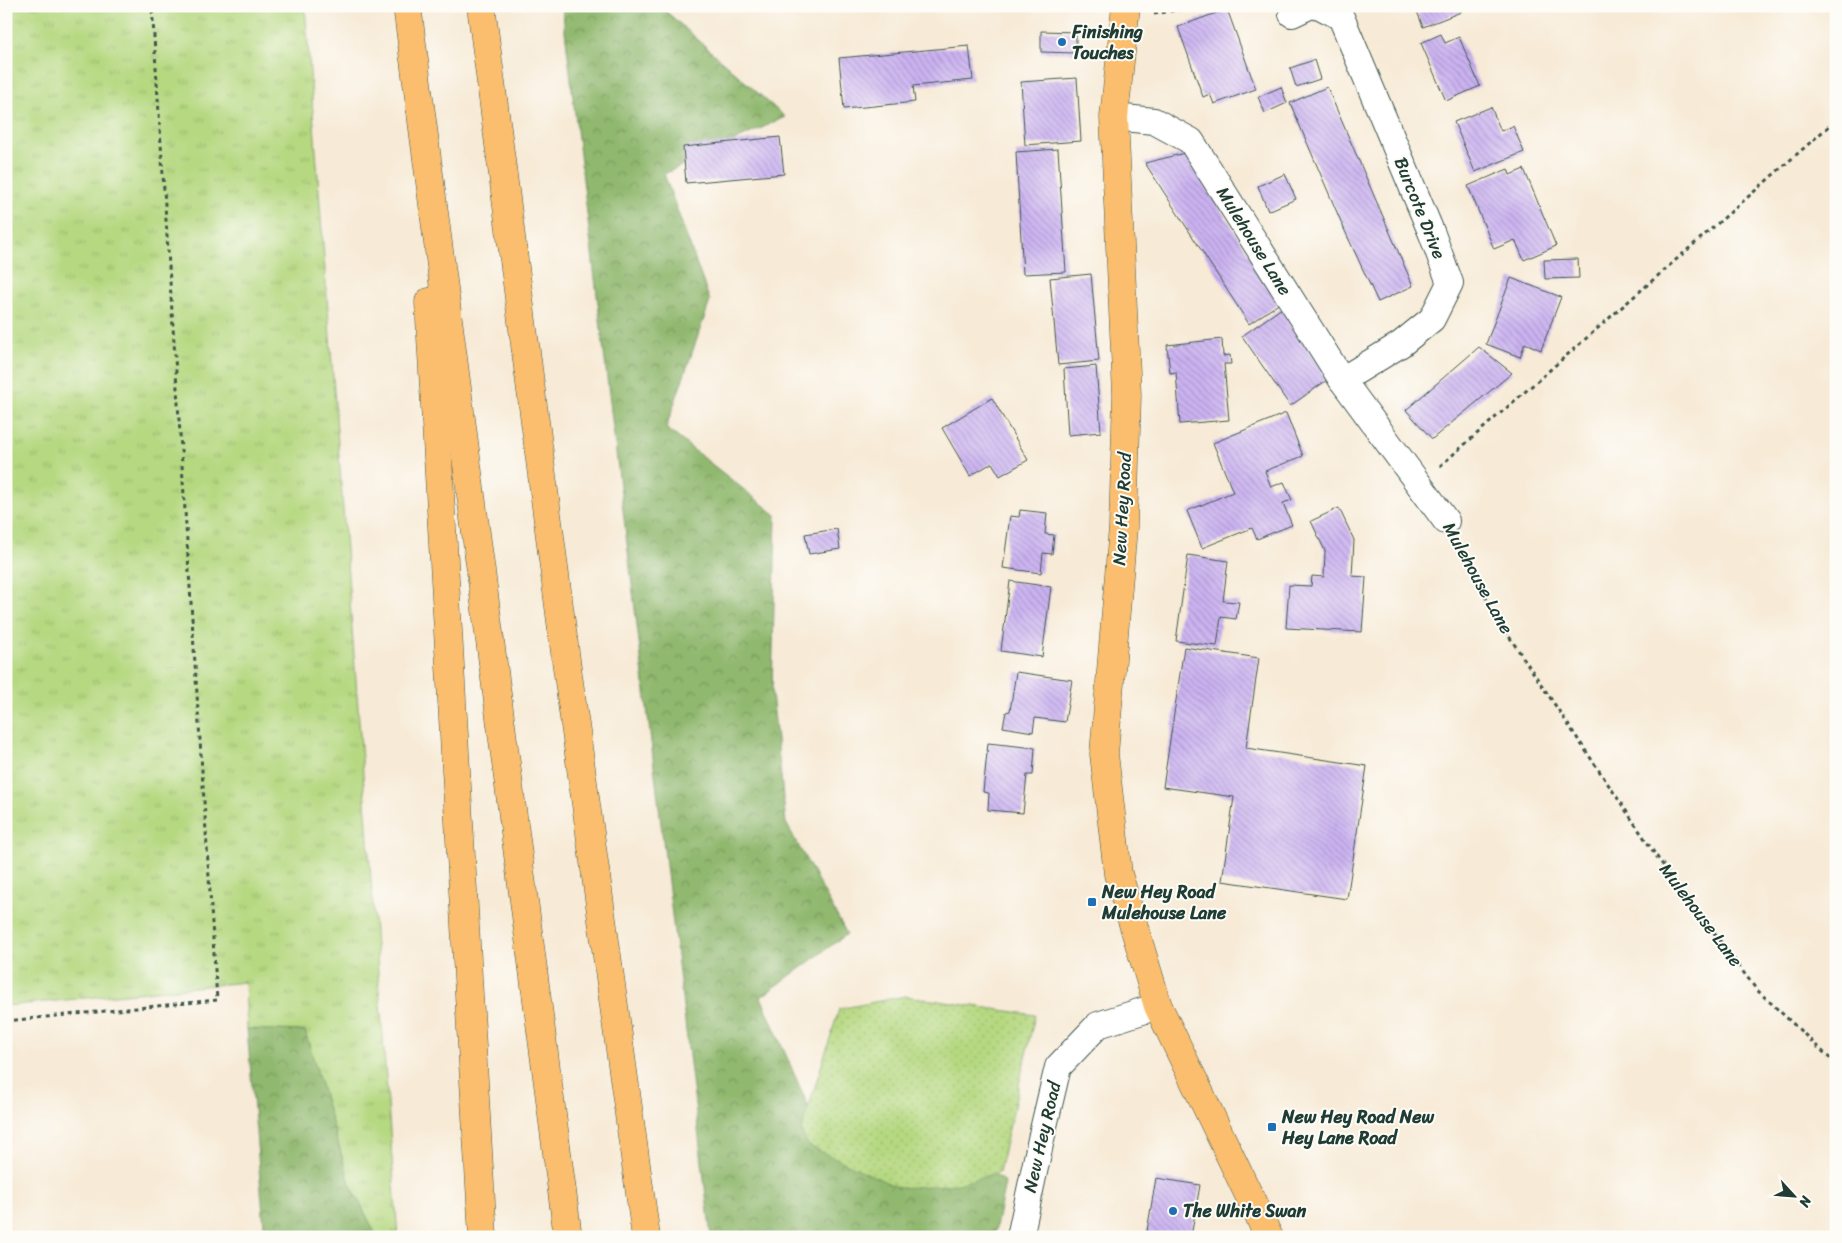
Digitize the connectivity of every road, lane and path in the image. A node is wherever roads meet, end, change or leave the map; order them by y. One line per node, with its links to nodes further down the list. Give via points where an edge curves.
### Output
1 (152, 6): 14 (path, via 217,1000)
2 (407, 6): 7 (main road)
3 (482, 6): 18 (main road, via 566,660)
4 (1201, 6): 6 (path, via 1174,12)
5 (1320, 6): 10 (street, Burcote Drive, via 1342,17 1450,283 1432,320 1401,344)
6 (1126, 12): 8 (main road, New Hey Road)
7 (416, 73): 16 (main road); 17 (main road)
8 (1114, 117): 10 (street, Mulehouse Lane, via 1154,121 1191,141); 13 (main road, New Hey Road, via 1127,395 1123,527 1104,754 1118,874)
9 (1836, 120): 11 (path)
10 (1342, 380): 11 (street, Mulehouse Lane)
11 (1419, 484): 12 (street, Mulehouse Lane)
12 (1446, 521): 15 (path, Mulehouse Lane, via 1498,620 1657,857 1756,989)
13 (1158, 1006): 19 (street, New Hey Road, via 1098,1025 1058,1067); 20 (main road, New Hey Road)
14 (6, 1021)
15 (1836, 1064)
16 (483, 1237)
17 (568, 1237)
18 (646, 1237)
19 (1020, 1237)
20 (1269, 1237)

